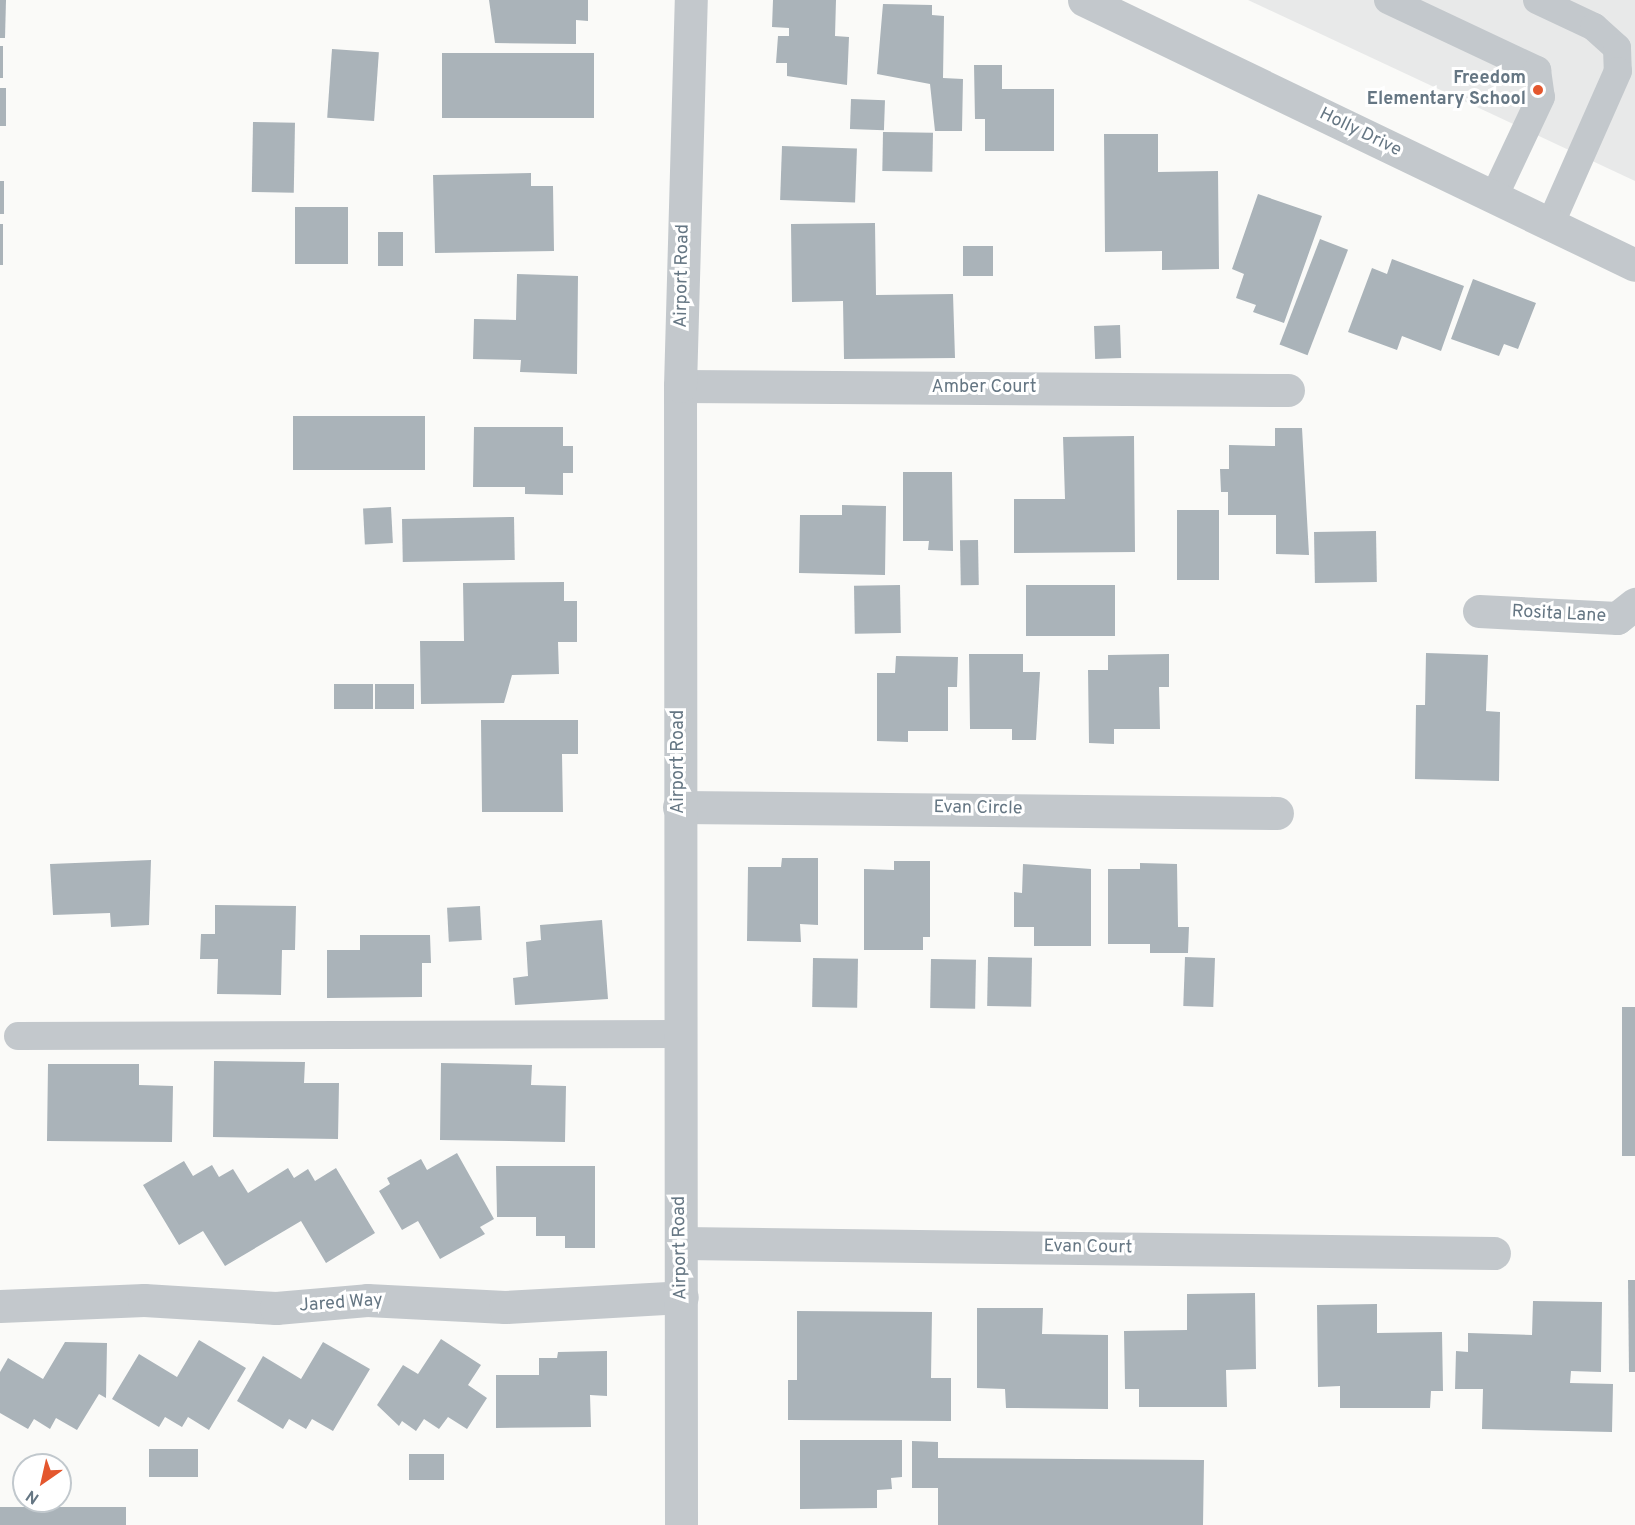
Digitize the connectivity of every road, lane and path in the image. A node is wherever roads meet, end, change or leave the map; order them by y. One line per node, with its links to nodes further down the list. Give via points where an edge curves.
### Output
1 (691, 0): 8 (street, Airport Road)
2 (1084, 0): 5 (street, Holly Drive)
3 (1388, 0): 5 (lane, via 1537,69 1541,97)
4 (1537, 0): 6 (lane, via 1593,27 1617,48 1618,71)
5 (1494, 197): 6 (street, Holly Drive)
6 (1550, 225): 7 (street, Holly Drive)
7 (1635, 265)
8 (681, 386): 9 (street, Amber Court); 12 (street, Airport Road)
9 (1288, 390)
10 (1635, 604): 11 (street, Rosita Lane, via 1617,618)
11 (1479, 611)
12 (679, 807): 13 (street, Evan Circle); 14 (street, Airport Road)
13 (1277, 813)
14 (678, 1034): 15 (lane); 16 (street, Airport Road)
15 (18, 1036)
16 (682, 1243): 17 (street, Evan Court); 18 (street, Airport Road)
17 (1494, 1253)
18 (682, 1297): 19 (street, Jared Way, via 505,1307 367,1300 276,1308 144,1300); 20 (street, Airport Road)
19 (0, 1306)
20 (681, 1525)

